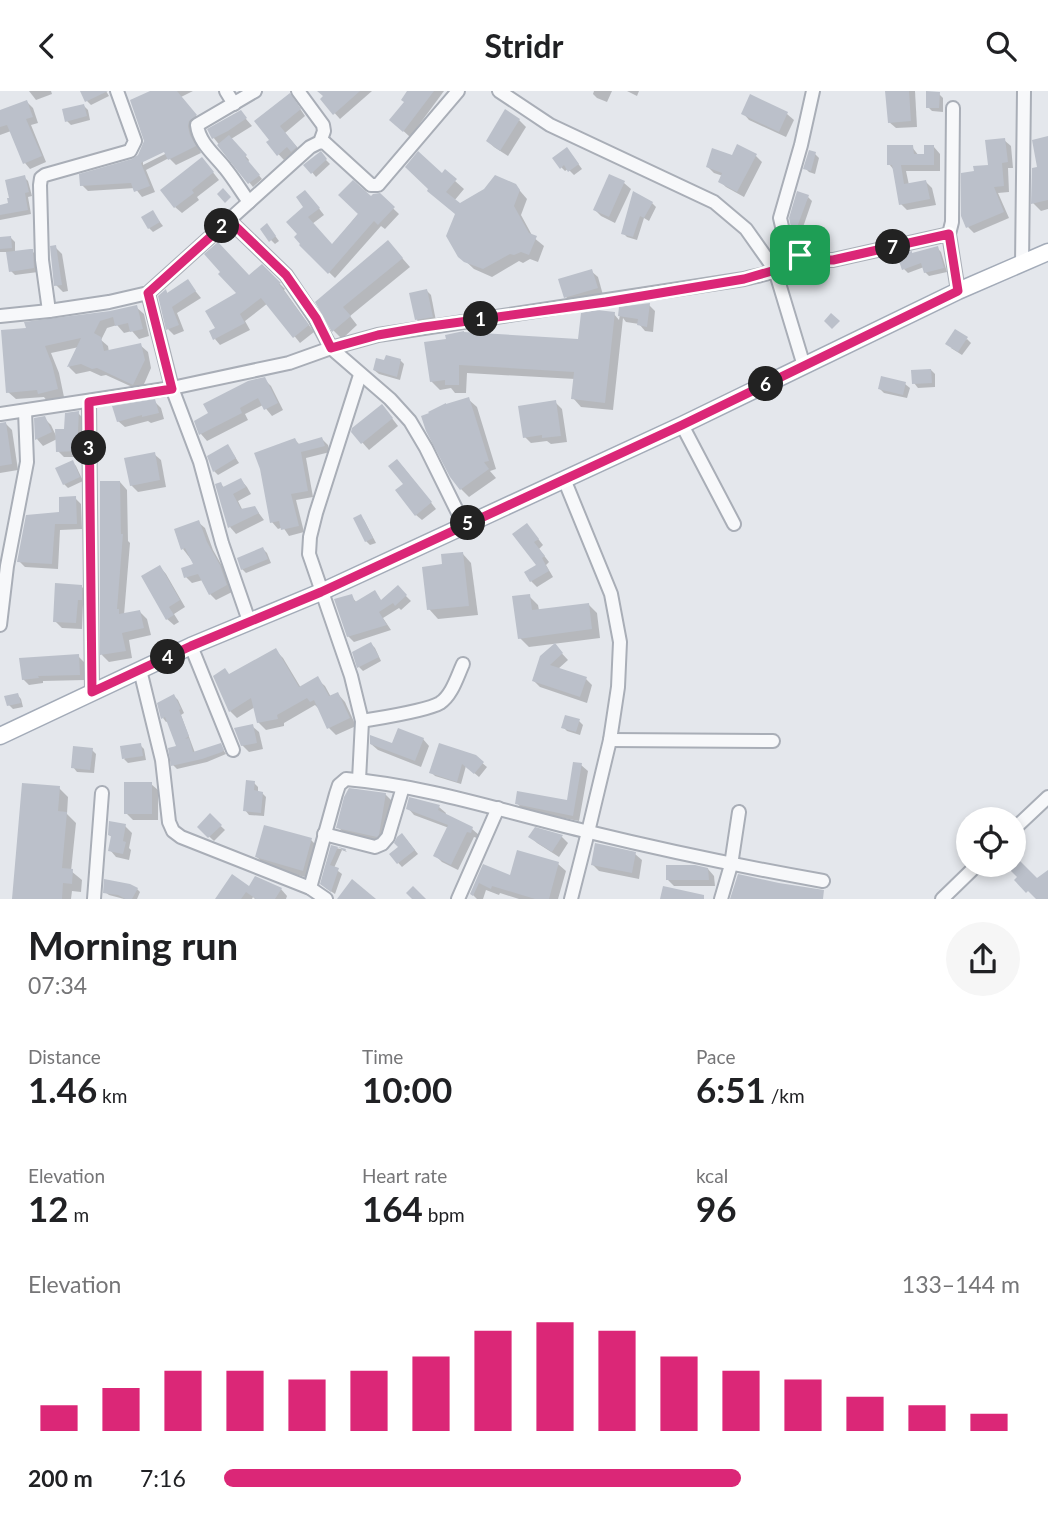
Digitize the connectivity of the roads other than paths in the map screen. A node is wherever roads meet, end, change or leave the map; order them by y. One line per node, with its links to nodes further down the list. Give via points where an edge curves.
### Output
1 (117, 91): 21 (street, via 135,141 130,151 41,178)
2 (226, 91): 9 (street)
3 (255, 91): 9 (street)
4 (298, 91): 11 (street, via 323,125)
5 (458, 91): 11 (street, via 378,185 371,185)
6 (499, 91): 18 (street, via 550,125 714,202 747,229)
7 (813, 91): 16 (street, via 780,218 783,231)
8 (1024, 91): 17 (street)
9 (234, 104): 12 (street, via 197,125 198,133)
10 (953, 108): 14 (street)
11 (320, 142): 12 (street)
12 (249, 202): 13 (street)
13 (229, 220): 20 (street); 23 (street, via 286,275)
14 (949, 234): 16 (street, via 833,260); 19 (street)
15 (1048, 252): 17 (main road)
16 (800, 255): 18 (street)
17 (1022, 264): 19 (main road)
18 (775, 270): 23 (street, via 606,302 378,335); 24 (street)
19 (958, 291): 24 (main road)
20 (148, 293): 21 (street); 26 (street)
21 (48, 311): 22 (street)
22 (0, 316)
23 (331, 348): 25 (street); 26 (street, via 289,363)
24 (804, 366): 30 (main road)
25 (360, 375): 33 (street, via 410,421); 34 (street, via 310,537 309,554)
26 (172, 389): 27 (street); 35 (street, via 200,462)
27 (89, 402): 28 (street); 40 (street)
28 (25, 411): 29 (street); 36 (street, via 27,462)
29 (0, 414)
30 (682, 425): 31 (main road); 32 (street)
31 (564, 479): 33 (main road); 43 (street, via 611,594 620,642)
32 (734, 524)
33 (464, 525): 34 (main road)
34 (321, 592): 35 (main road); 41 (street)
35 (249, 621): 37 (main road)
36 (0, 625)
37 (191, 646): 39 (main road); 45 (street)
38 (463, 664): 41 (street, via 440,703)
39 (140, 670): 40 (main road); 58 (street, via 173,831)
40 (92, 692): 42 (main road)
41 (362, 721): 46 (street)
42 (0, 736)
43 (610, 740): 44 (street); 53 (street)
44 (773, 741)
45 (233, 750)
46 (359, 780): 47 (street); 54 (street, via 346,779 339,785)
47 (402, 787): 50 (street); 54 (street, via 382,844 374,847)
48 (102, 793): 59 (street)
49 (1046, 802): 52 (street)
50 (498, 808): 53 (street); 61 (street)
51 (739, 812): 55 (street)
52 (1026, 819)
53 (589, 832): 55 (street); 62 (street)
54 (324, 834): 58 (street)
55 (731, 865): 57 (street); 63 (street)
56 (964, 877): 64 (street)
57 (823, 880)
58 (310, 888): 60 (street)
59 (94, 898)
60 (326, 898)
61 (458, 898)
62 (570, 898)
63 (721, 898)
64 (942, 898)

